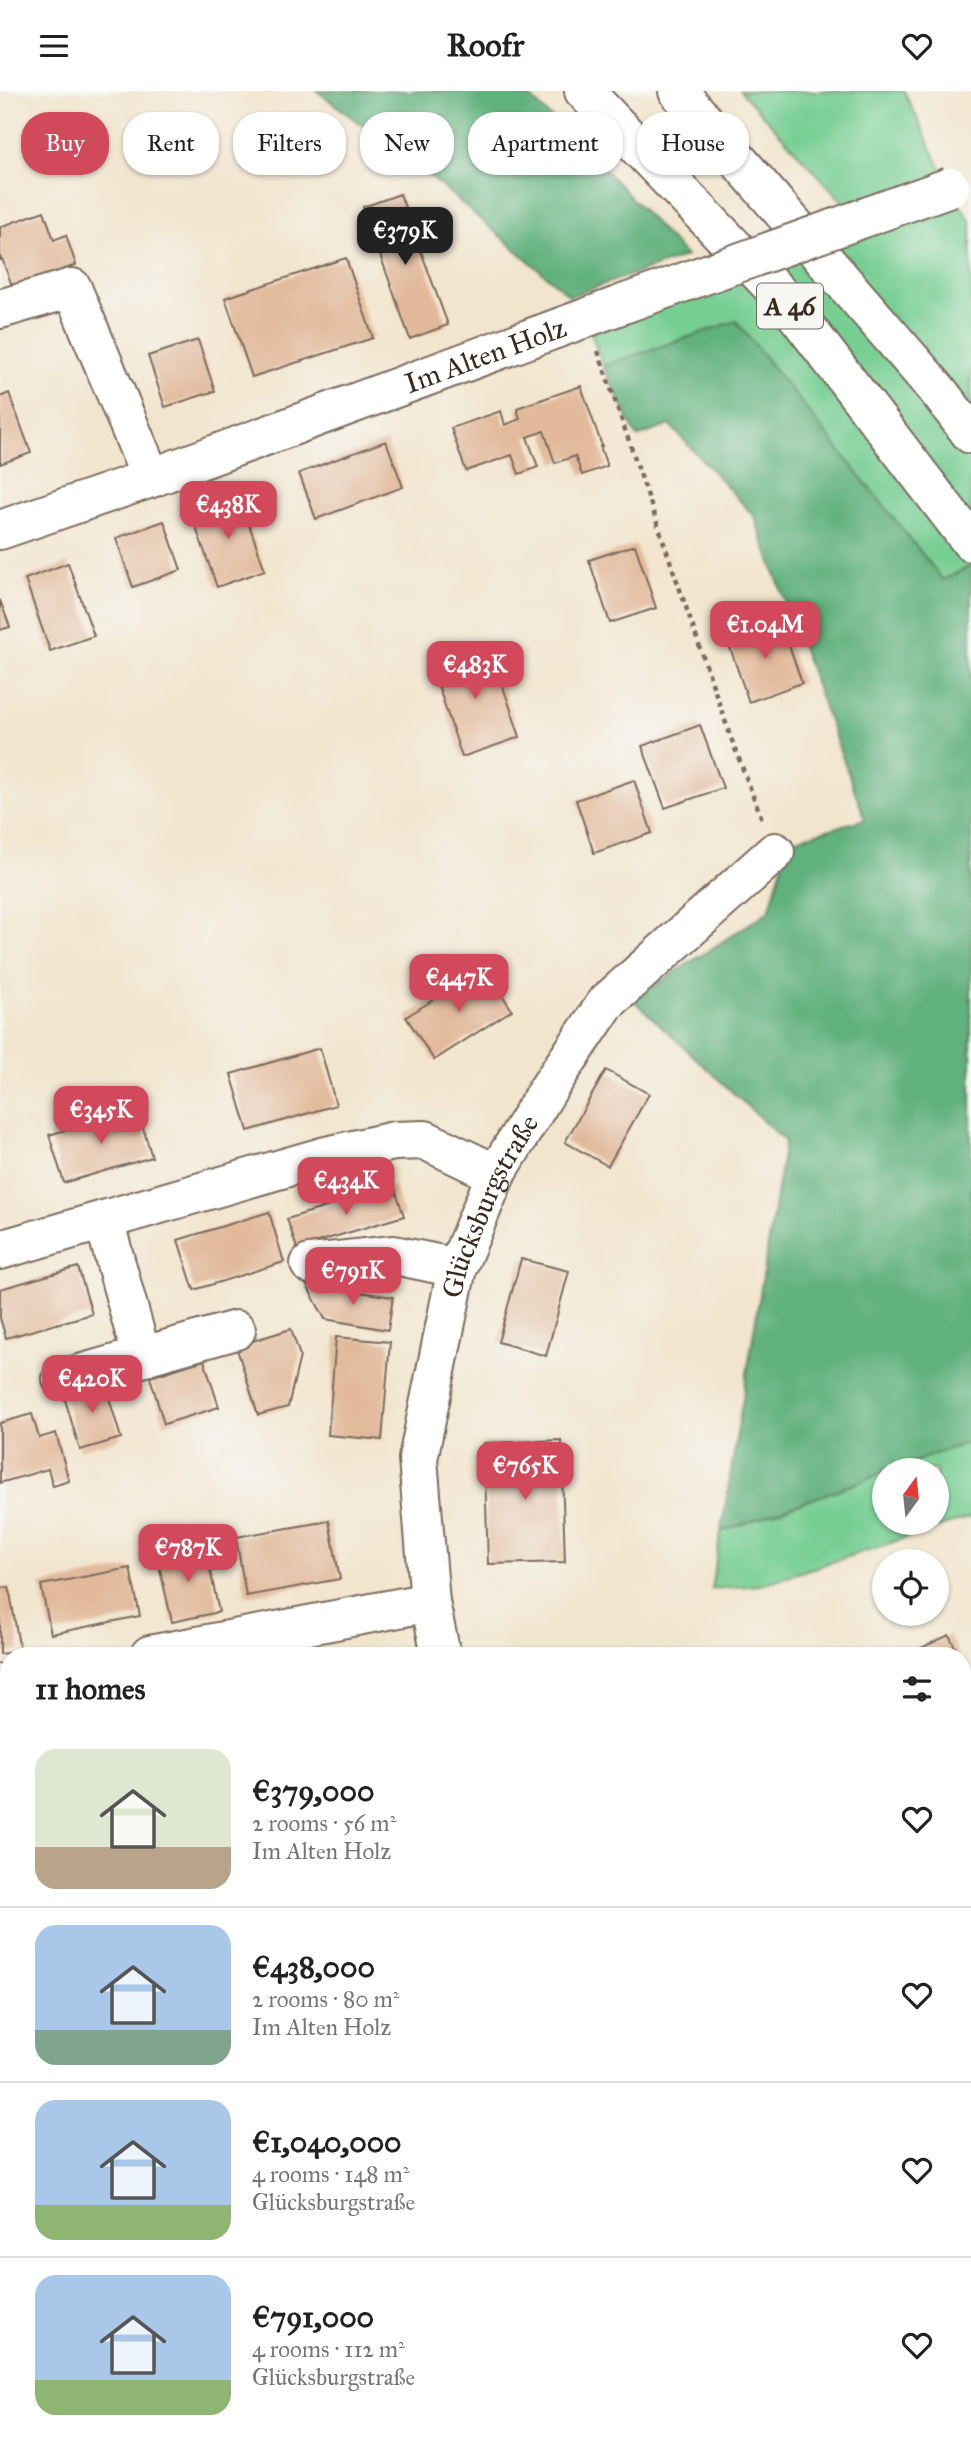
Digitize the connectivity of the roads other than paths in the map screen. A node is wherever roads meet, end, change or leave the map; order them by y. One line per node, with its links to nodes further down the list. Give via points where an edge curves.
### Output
1 (584, 91): 8 (main road, A 46, via 786,301)
2 (678, 91): 5 (main road, A 46)
3 (961, 183): 6 (main road, Im Alten Holz, bridge)
4 (0, 309): 6 (main road, via 72,288)
5 (971, 434)
6 (151, 478): 7 (main road, Im Alten Holz)
7 (0, 530)
8 (971, 542)
9 (775, 852): 10 (main road, Glücksburgstraße, via 606,1003)
10 (496, 1174): 11 (main road, via 425,1140 394,1141); 14 (main road, Glücksburgstraße)
11 (104, 1220): 12 (main road); 16 (main road)
12 (0, 1250)
13 (310, 1263): 14 (main road, via 394,1255)
14 (457, 1268): 18 (main road, Glücksburgstraße, via 418,1459)
15 (236, 1330): 16 (main road)
16 (142, 1358): 17 (main road)
17 (62, 1379)
18 (430, 1602): 19 (main road); 20 (main road, Glücksburgstraße)
19 (192, 1647)
20 (440, 1647)

